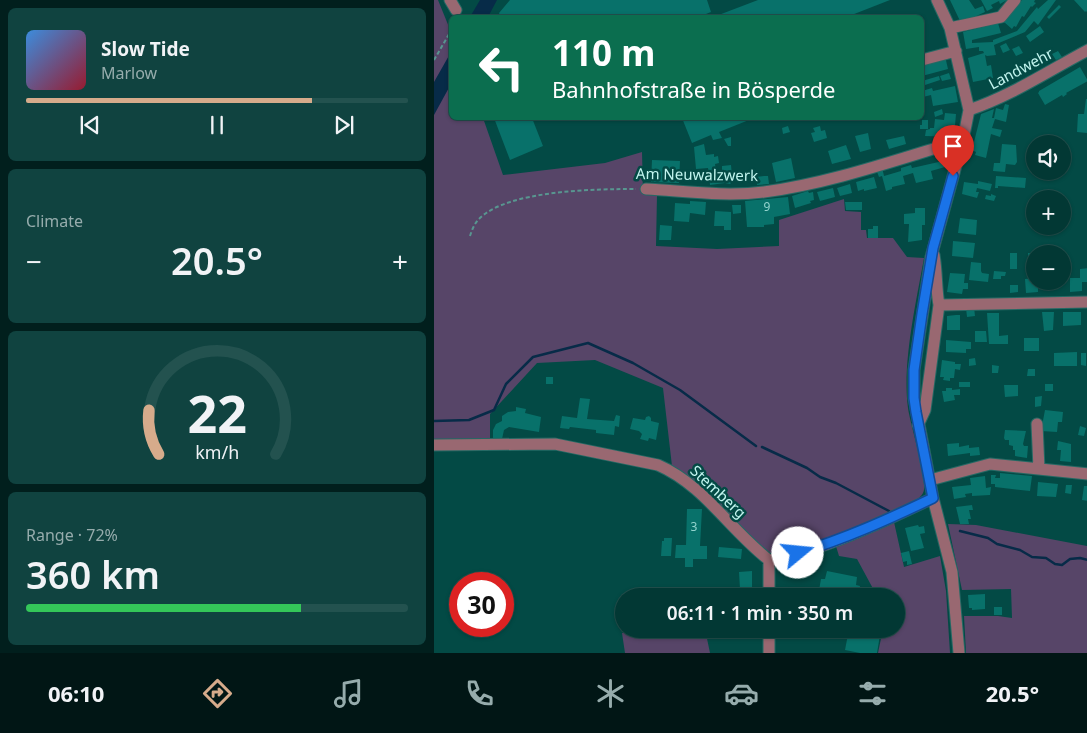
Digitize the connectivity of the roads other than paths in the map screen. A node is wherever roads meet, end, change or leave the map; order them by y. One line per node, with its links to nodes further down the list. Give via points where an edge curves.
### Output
1 (938, 0): 3 (street)
2 (1015, 0): 3 (street, via 1001,16)
3 (950, 28): 4 (street)
4 (956, 51): 6 (street); 7 (street)
5 (1086, 52): 7 (street, Landwehr, via 988,104)
6 (924, 59)
7 (969, 110): 8 (street)
8 (963, 140): 9 (street, Am Neuwalzwerk, via 830,178 763,192); 10 (street)
9 (646, 189)
10 (933, 248): 12 (street); 14 (street, via 914,370)
11 (1087, 302): 12 (street)
12 (940, 305): 14 (street, via 925,410)
13 (1038, 424): 16 (street)
14 (918, 425): 18 (street)
15 (434, 445): 20 (street, Stemberg, via 555,444 658,465 672,471 704,496)
16 (1039, 469): 17 (street); 18 (street, via 990,464)
17 (1087, 474)
18 (930, 480): 19 (street)
19 (933, 498): 20 (street, via 826,544); 24 (street, via 952,572)
20 (769, 560): 21 (street)
21 (769, 588)
22 (769, 638): 23 (street)
23 (769, 653)
24 (959, 653)

